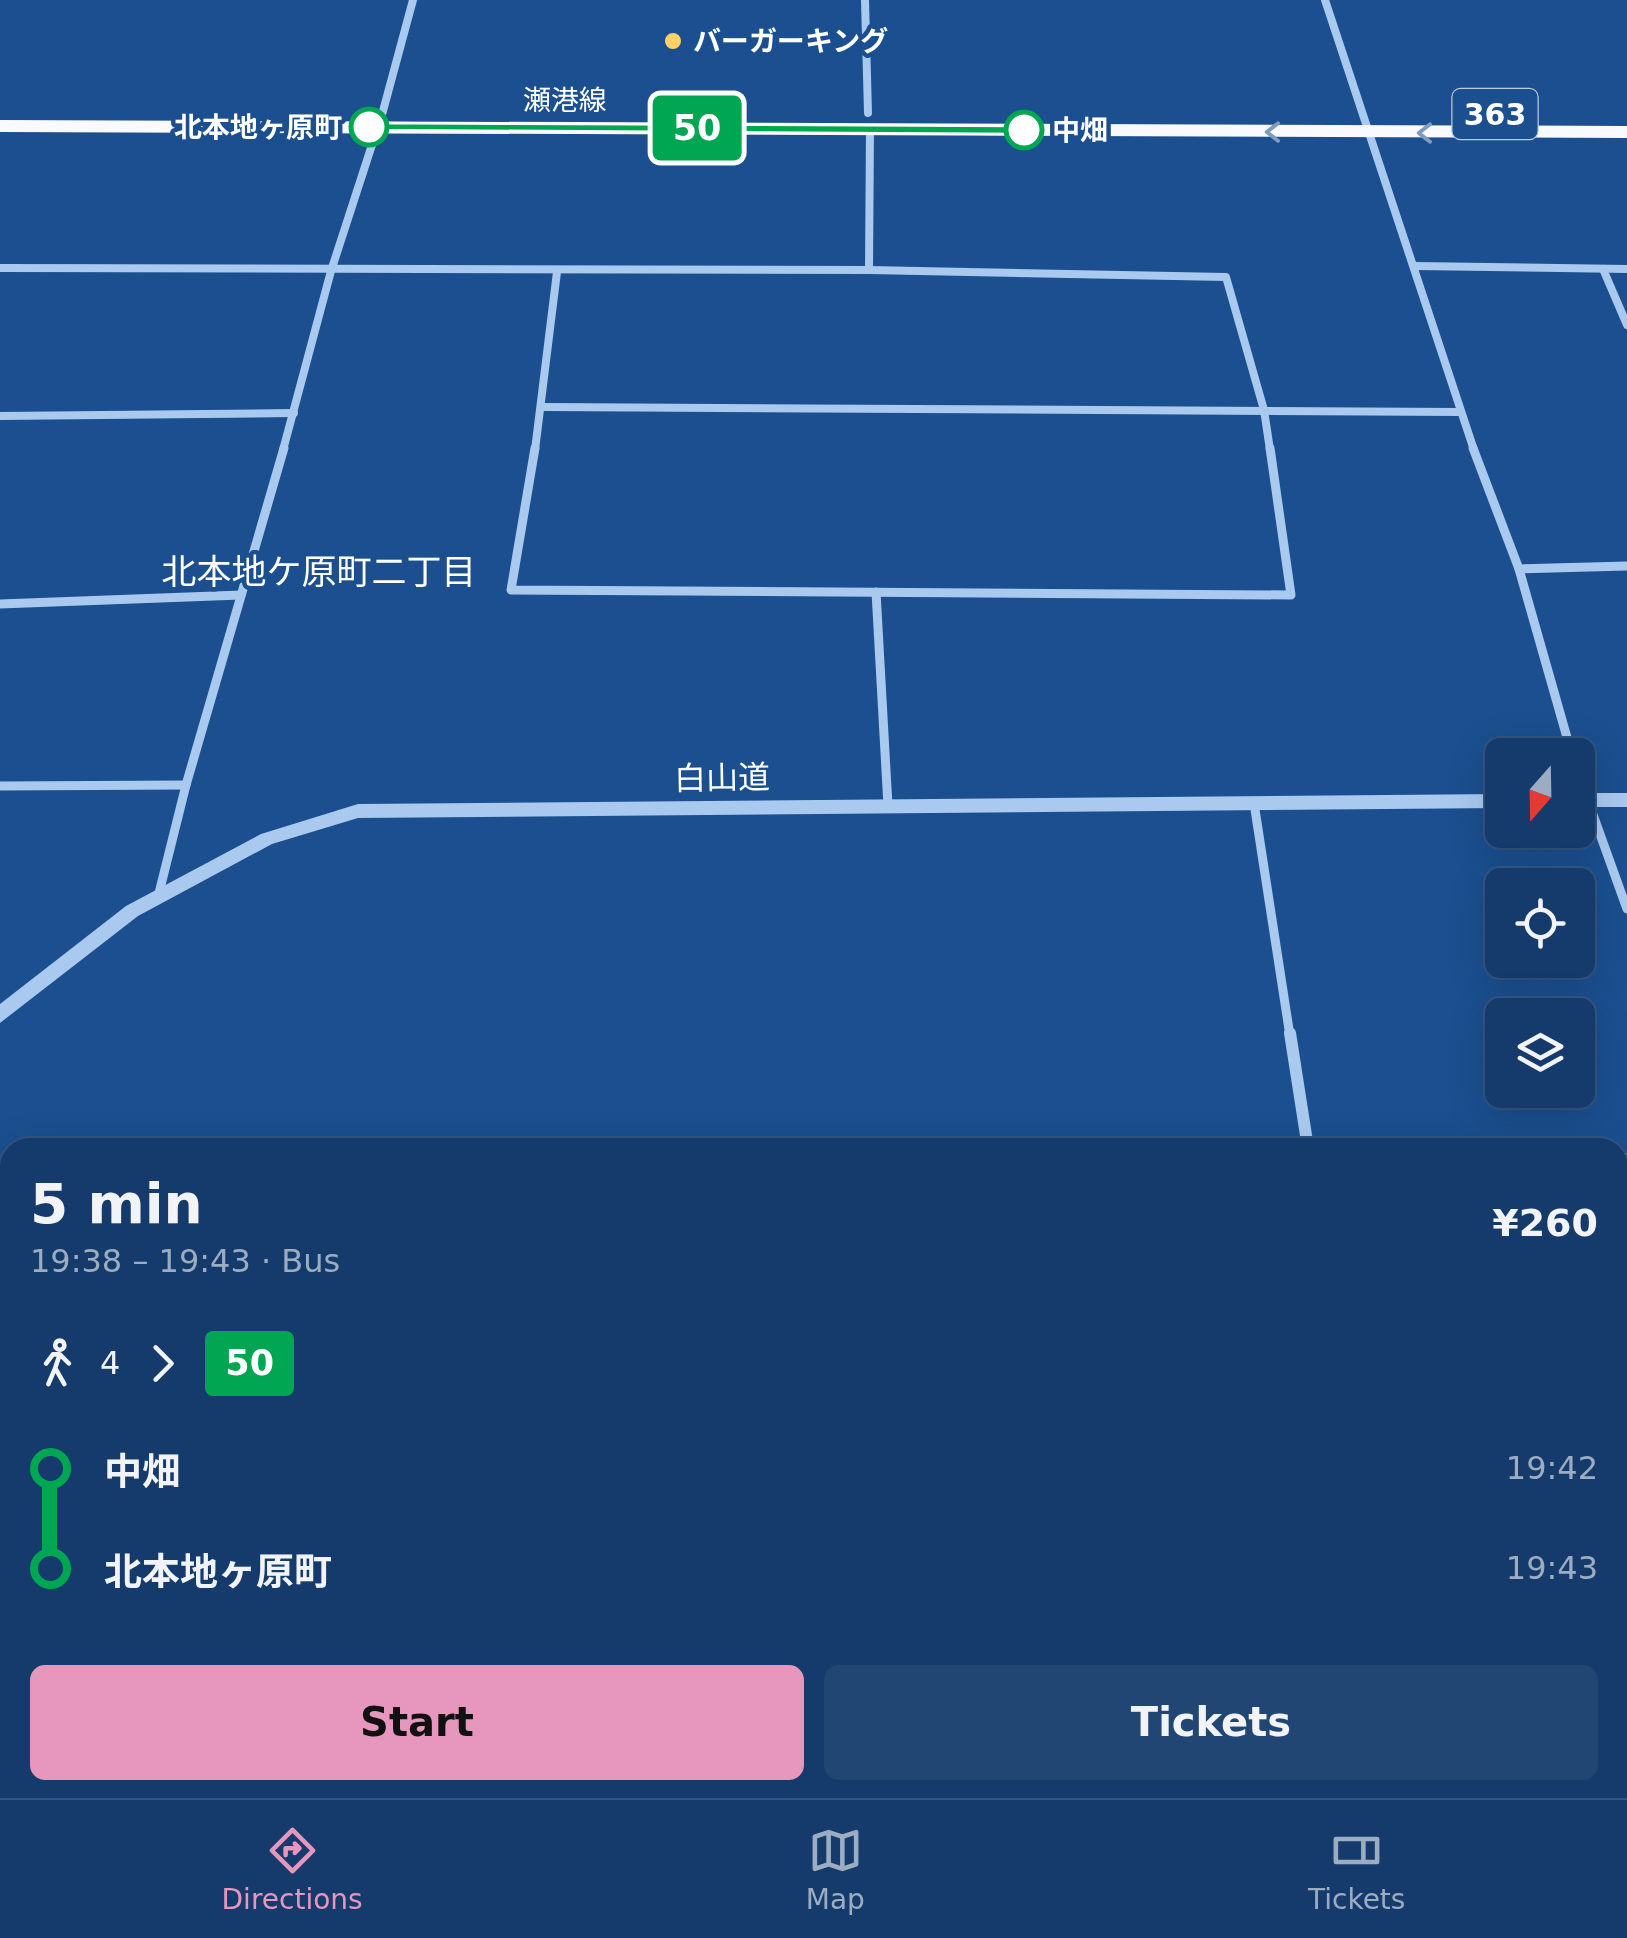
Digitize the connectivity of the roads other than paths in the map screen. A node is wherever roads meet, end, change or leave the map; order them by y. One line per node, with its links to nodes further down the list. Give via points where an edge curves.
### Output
1 (413, 0): 6 (street)
2 (865, 0): 7 (street)
3 (1325, 0): 8 (street)
4 (0, 109): 6 (highway, 瀬港線 / 363)
5 (1627, 114): 8 (highway, 363)
6 (380, 119): 7 (highway, 瀬港線 / 363); 9 (highway, 瀬港線 / 363); 16 (street)
7 (869, 121): 8 (highway, 瀬港線 / 363); 15 (street)
8 (1366, 123): 10 (highway, 363, one-way to 8); 11 (street)
9 (0, 126)
10 (1627, 132)
11 (1414, 266): 13 (street); 21 (street)
12 (0, 268): 16 (street)
13 (1603, 269): 14 (street); 18 (street)
14 (1627, 269)
15 (869, 270): 17 (street); 20 (street, via 1226,276)
16 (331, 271): 17 (street); 22 (street)
17 (556, 272): 19 (street)
18 (1627, 325)
19 (542, 407): 20 (street); 26 (street, via 511,590)
20 (1264, 410): 21 (street); 26 (street, via 1291,595)
21 (1460, 412): 25 (street)
22 (294, 413): 23 (street); 27 (street)
23 (0, 416)
24 (1627, 566): 25 (street)
25 (1519, 568): 29 (street)
26 (876, 592): 36 (street)
27 (241, 595): 28 (street); 30 (street)
28 (0, 604)
29 (1567, 738)
30 (186, 785): 31 (street); 38 (street)
31 (0, 786)
32 (1595, 800): 33 (street)
33 (1627, 800)
34 (1485, 801): 35 (street, 白山道)
35 (1254, 803): 36 (street, 白山道); 41 (street)
36 (888, 806): 38 (street, 白山道, via 358,811 268,839)
37 (1595, 833): 39 (street)
38 (158, 897): 40 (street, 白山道)
39 (1627, 909)
40 (0, 1015)
41 (1306, 1138)

